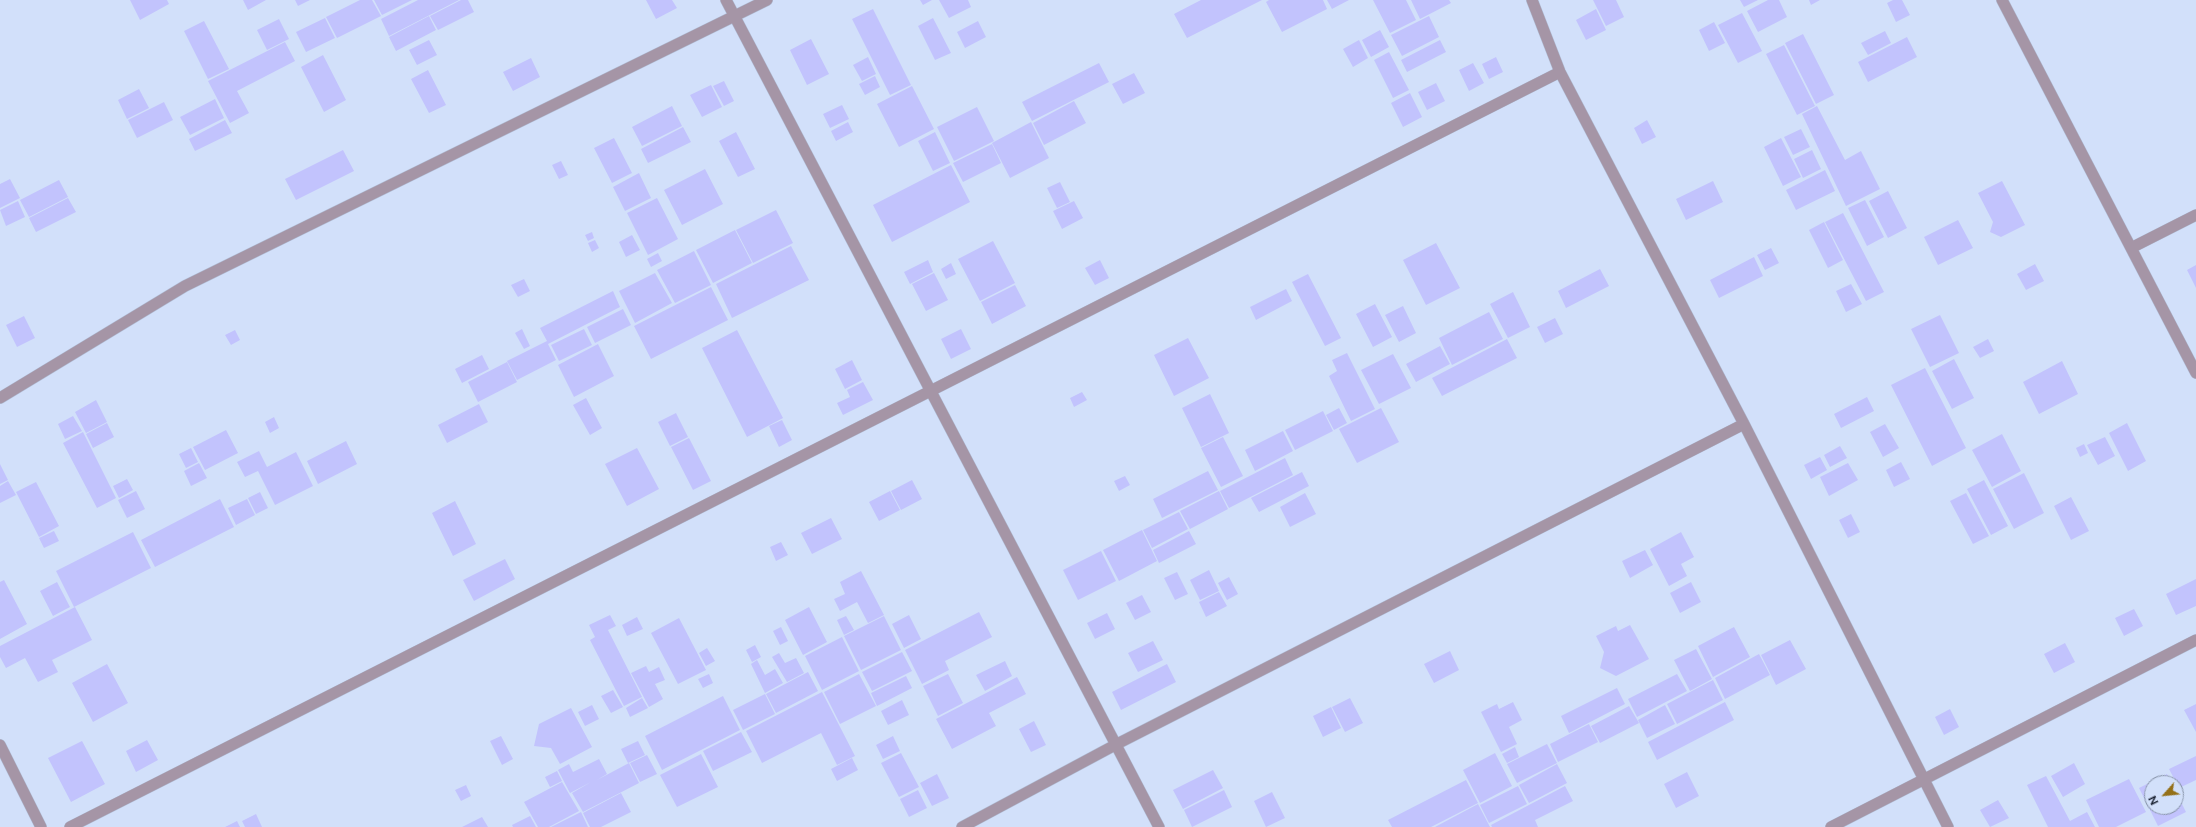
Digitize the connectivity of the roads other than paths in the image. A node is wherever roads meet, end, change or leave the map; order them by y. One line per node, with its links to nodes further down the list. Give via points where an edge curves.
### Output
1 (726, 0): 5 (street)
2 (767, 0): 5 (street)
3 (1532, 0): 6 (street)
4 (2002, 0): 8 (street)
5 (734, 16): 10 (street); 11 (street, via 185,286)
6 (1560, 72): 10 (street); 12 (street)
7 (2196, 216): 8 (street)
8 (2131, 248): 9 (street)
9 (2196, 373)
10 (931, 390): 14 (street); 18 (street)
11 (0, 398)
12 (1744, 424): 14 (street); 16 (street)
13 (2196, 640): 16 (street)
14 (1117, 744): 19 (street); 20 (street)
15 (0, 745): 17 (street)
16 (1925, 779): 21 (street); 22 (street)
17 (41, 827)
18 (70, 827)
19 (962, 827)
20 (1159, 827)
21 (1831, 827)
22 (1948, 827)

